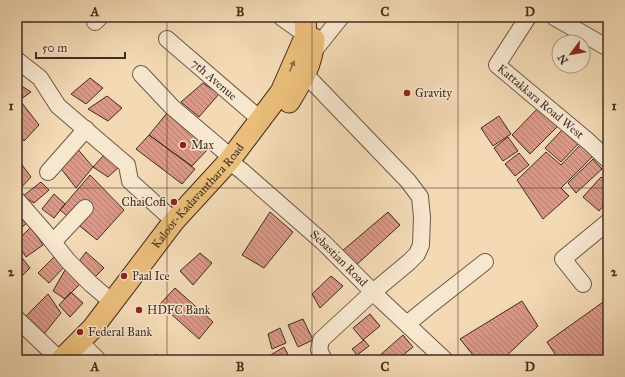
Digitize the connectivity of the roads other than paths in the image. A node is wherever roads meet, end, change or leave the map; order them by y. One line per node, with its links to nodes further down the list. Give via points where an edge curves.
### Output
1 (281, 17): 6 (street)
2 (317, 17): 6 (main road)
3 (341, 17): 6 (street)
4 (528, 17): 14 (street, Kattakkara Road West, via 497,64)
5 (554, 17): 8 (street)
6 (308, 35): 11 (main road); 12 (main road, Kaloor-Kadavanthara Road, one-way to 6, via 281,92)
7 (167, 39): 12 (street, 7th Avenue)
8 (608, 48)
9 (17, 60): 13 (street, via 40,78 58,106)
10 (141, 74): 15 (street, Sebastian Road, via 172,107)
11 (305, 74): 15 (main road, via 277,120); 24 (street, via 408,181 420,197 421,245 417,254)
12 (261, 120): 15 (main road, Kaloor-Kadavanthara Road)
13 (86, 129): 16 (street); 19 (street, via 127,165 130,181)
14 (608, 160)
15 (233, 162): 19 (main road, Kaloor-Kadavanthara Road); 24 (street, Sebastian Road, via 324,243); 28 (main road)
16 (48, 172)
17 (17, 200): 21 (street)
18 (85, 208): 21 (street)
19 (174, 221): 25 (main road, Kaloor-Kadavanthara Road)
20 (608, 222): 23 (street, via 563,258)
21 (53, 242): 25 (street, via 68,261)
22 (485, 262): 27 (street)
23 (583, 284)
24 (373, 292): 27 (street, Sebastian Road); 30 (street, via 321,340 319,350)
25 (112, 302): 29 (main road, Kaloor-Kadavanthara Road, via 92,329)
26 (17, 319): 29 (street)
27 (407, 324): 31 (street, Sebastian Road)
28 (87, 356)
29 (61, 360)
30 (324, 360)
31 (445, 360)

